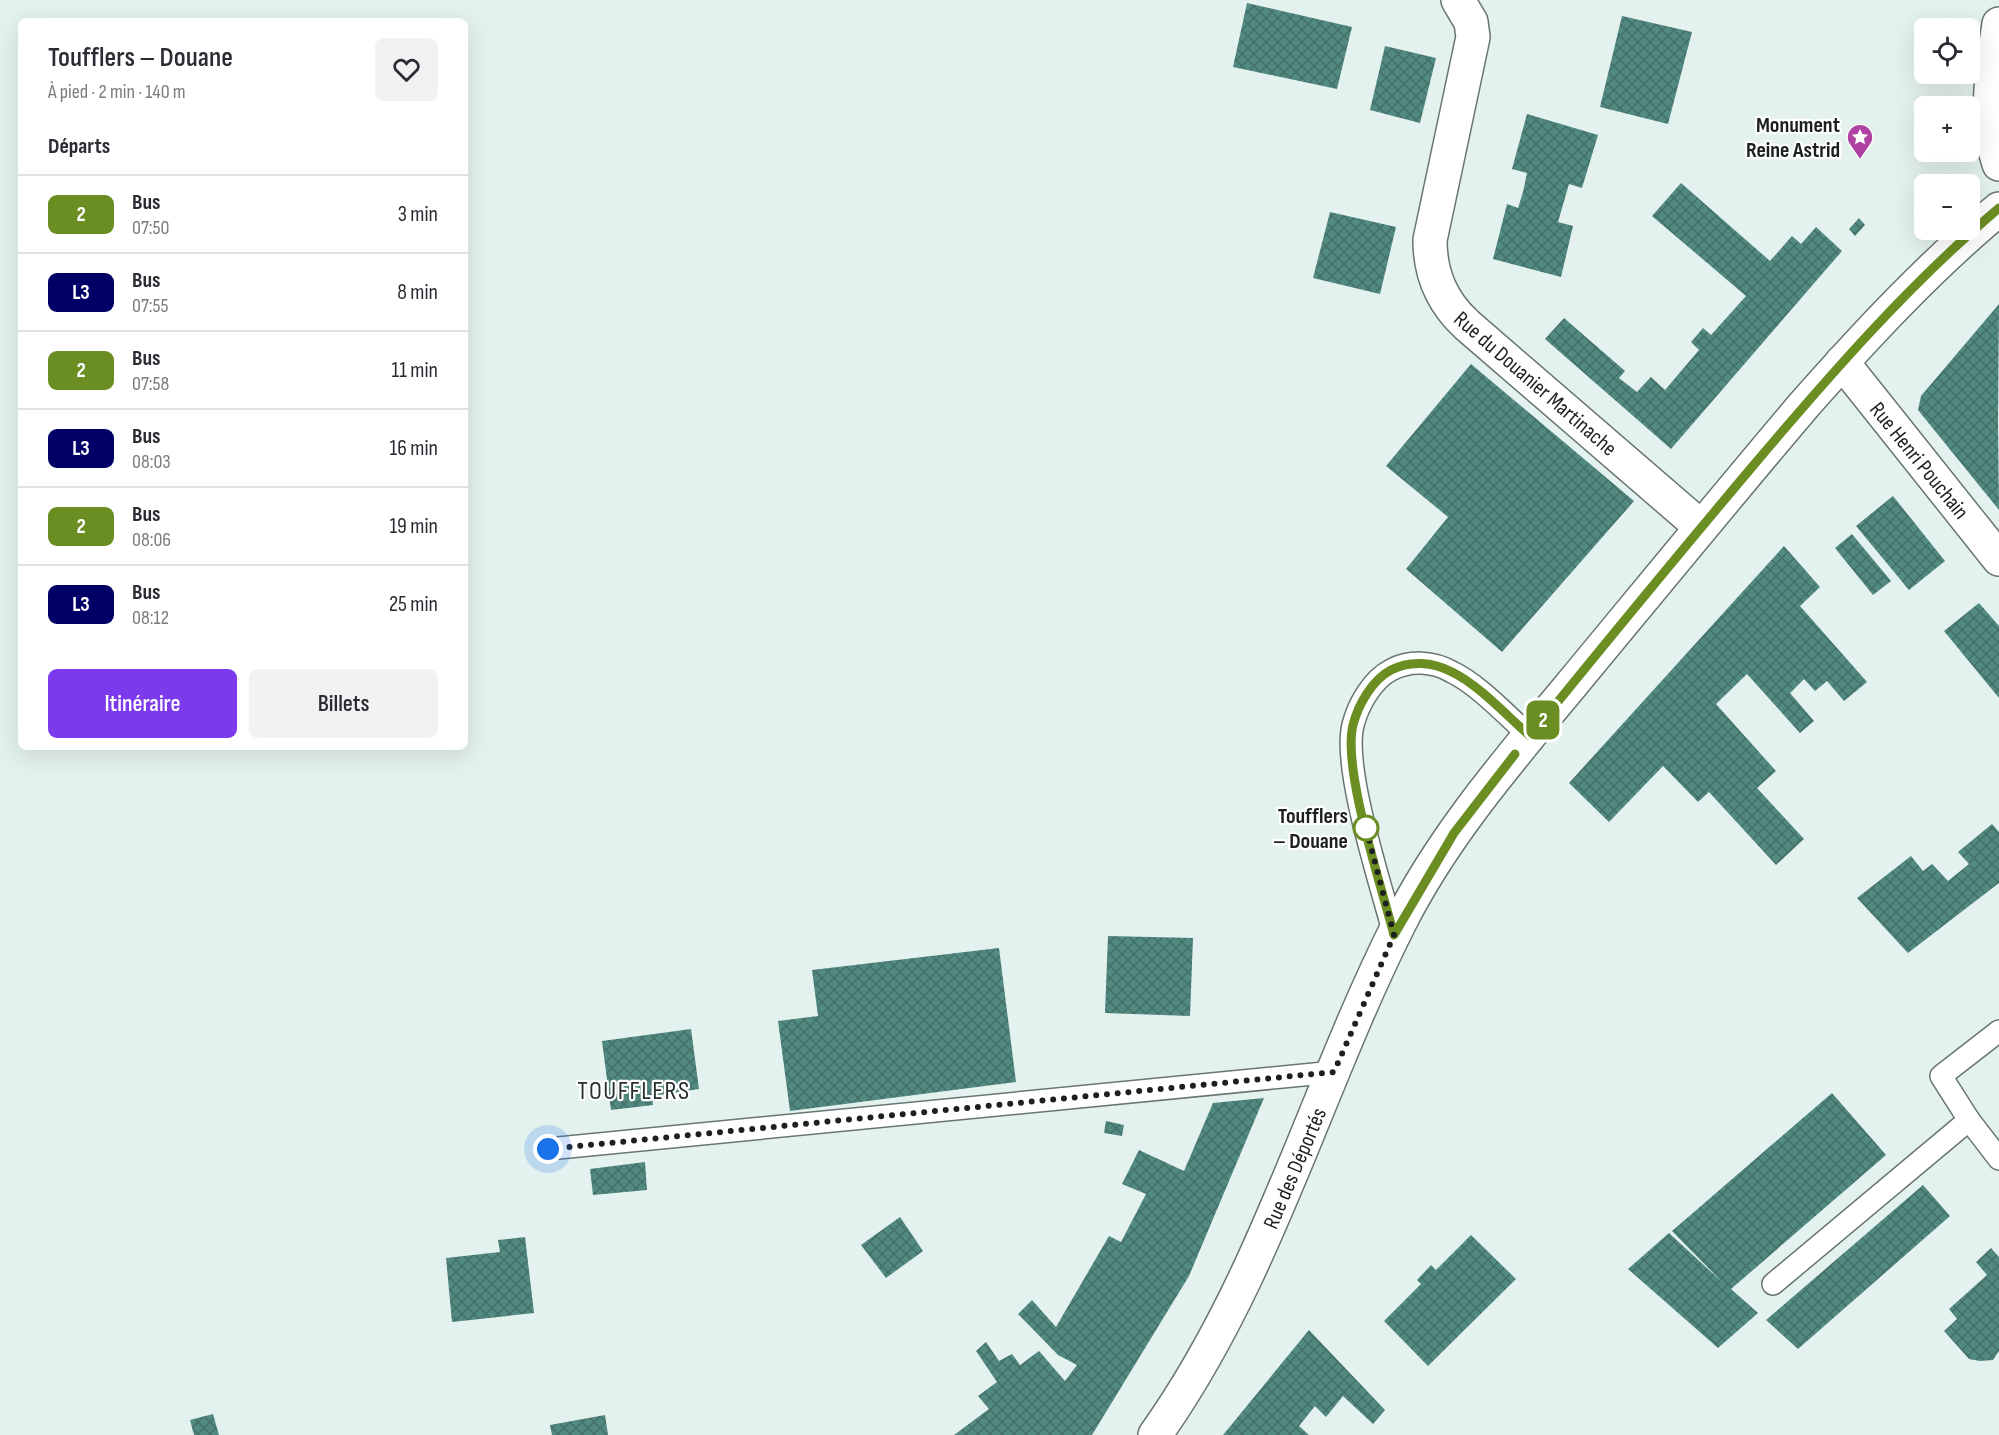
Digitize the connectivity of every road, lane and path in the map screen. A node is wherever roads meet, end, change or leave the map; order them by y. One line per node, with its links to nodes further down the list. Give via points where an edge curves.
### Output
1 (1458, 0): 6 (main road, Rue du Douanier Martinache, via 1471,22 1473,37 1430,240 1430,258 1442,295 1467,326)
2 (1999, 24): 3 (main road, via 1990,82 1994,150)
3 (1999, 164)
4 (1999, 208): 5 (main road, Rue des Déportés)
5 (1842, 362): 6 (main road, Rue des Déportés); 7 (main road, Rue Henri Pouchain)
6 (1701, 527): 8 (main road, Rue des Déportés)
7 (1999, 558)
8 (1530, 736): 9 (main road, Rue des Déportés, via 1454,833); 9 (lane, via 1469,684 1438,666 1401,665 1385,673 1372,687 1352,726 1352,751 1360,808)
9 (1394, 935): 11 (main road, Rue des Déportés)
10 (1999, 1031): 12 (lane, via 1941,1076)
11 (1334, 1072): 13 (lane); 16 (main road, Rue des Déportés, via 1237,1299 1196,1374)
12 (1969, 1120): 14 (lane); 15 (lane)
13 (548, 1149)
14 (1999, 1159)
15 (1773, 1284)
16 (1155, 1435)

